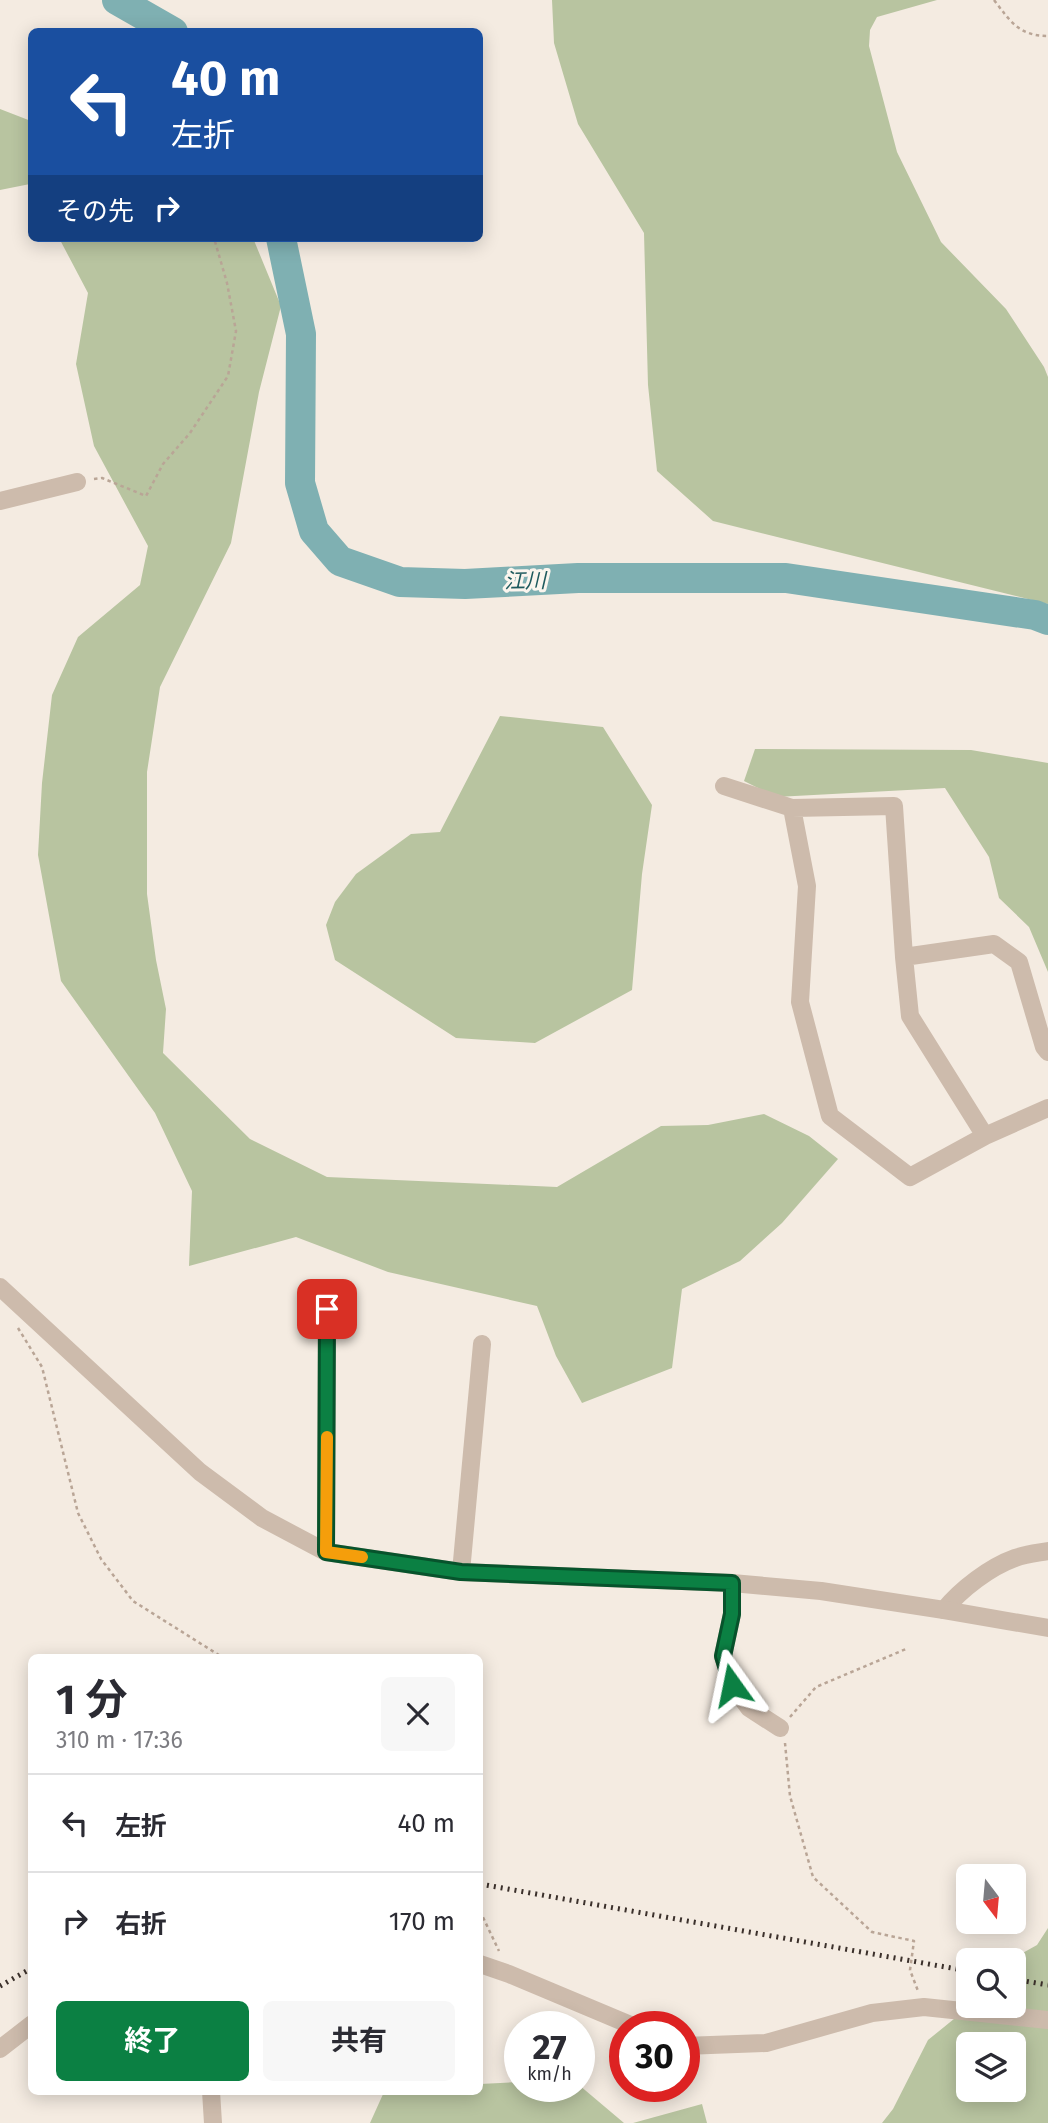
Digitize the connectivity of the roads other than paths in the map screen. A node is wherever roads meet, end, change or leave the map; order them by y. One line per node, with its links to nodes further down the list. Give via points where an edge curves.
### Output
1 (77, 482): 2 (street)
2 (0, 501)
3 (724, 786): 4 (street)
4 (792, 808): 5 (street, via 894,806); 8 (street, via 807,886 800,1002 830,1116 910,1177)
5 (904, 957): 6 (street, via 994,944 1019,962); 8 (street, via 910,1016)
6 (1048, 1052)
7 (1048, 1108): 8 (street)
8 (985, 1136)
9 (0, 1287): 13 (street, via 200,1472 262,1518)
10 (327, 1309): 13 (street)
11 (482, 1344): 14 (street)
12 (1048, 1551): 16 (street, via 1015,1558 989,1572)
13 (326, 1552): 14 (street)
14 (461, 1572): 15 (street)
15 (732, 1583): 16 (street); 18 (street, via 732,1614 723,1656 732,1685 749,1708)
16 (944, 1609): 17 (street)
17 (1048, 1628)
18 (780, 1728)
19 (483, 1965): 20 (street)
20 (609, 2016)
21 (1048, 2020): 23 (street, via 924,2007 872,2013 766,2043)
22 (28, 2027): 24 (street)
23 (700, 2045)
24 (0, 2049)
25 (211, 2095): 26 (street)
26 (213, 2123)

